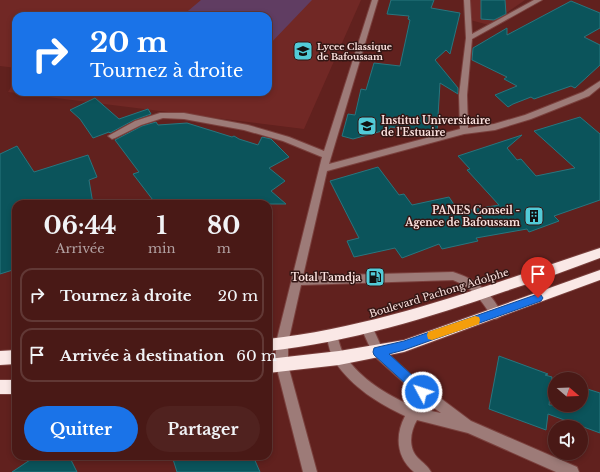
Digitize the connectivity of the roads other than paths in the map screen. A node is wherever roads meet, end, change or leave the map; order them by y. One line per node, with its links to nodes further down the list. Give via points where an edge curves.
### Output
1 (375, 0): 8 (street)
2 (467, 0): 4 (street)
3 (539, 0): 4 (street)
4 (469, 38): 6 (street, via 463,96)
5 (600, 84): 6 (street, via 586,94 528,117 495,127)
6 (464, 131): 9 (street)
7 (112, 136): 8 (street, via 138,123 163,115 184,116 245,127 286,139)
8 (326, 156): 9 (street)
9 (323, 169): 12 (street)
10 (600, 253): 13 (highway, Boulevard Pachong Adolphe)
11 (600, 275): 14 (highway)
12 (297, 281): 13 (street, via 453,276 470,282); 17 (street)
13 (484, 294): 14 (street); 15 (highway, Boulevard Pachong Adolphe)
14 (496, 314): 19 (highway, via 404,346)
15 (367, 328): 16 (highway, Boulevard Pachong Adolphe); 19 (street)
16 (332, 336): 17 (highway, Boulevard Pachong Adolphe); 22 (street)
17 (282, 343): 18 (highway, Boulevard Pachong Adolphe); 23 (street)
18 (272, 344)
19 (378, 352): 22 (highway); 26 (street)
20 (12, 357): 21 (highway)
21 (0, 358)
22 (339, 358): 23 (highway); 27 (street, via 360,382 383,399)
23 (275, 366): 29 (street)
24 (12, 387): 25 (highway)
25 (0, 388)
26 (429, 397): 27 (street); 28 (street)
27 (413, 413): 28 (street); 30 (street, via 407,423 404,445 409,458)
28 (469, 427): 31 (street)
29 (310, 472)
30 (424, 472)
31 (572, 472)

